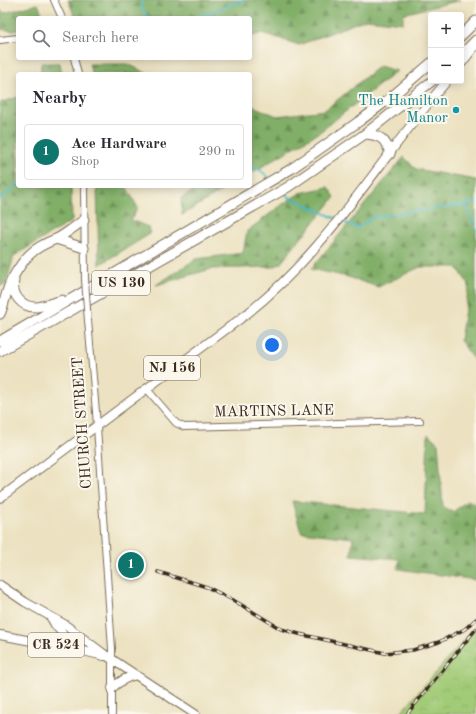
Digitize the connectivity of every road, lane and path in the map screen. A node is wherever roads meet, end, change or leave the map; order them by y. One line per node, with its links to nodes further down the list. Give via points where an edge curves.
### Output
1 (54, 0): 2 (street)
2 (61, 16)
3 (476, 21): 4 (highway)
4 (464, 33)
5 (16, 38): 6 (street)
6 (0, 40)
7 (476, 40): 9 (highway)
8 (476, 44): 11 (main road)
9 (464, 52)
10 (74, 60): 13 (street)
11 (464, 60)
12 (428, 66): 23 (highway, US 130, via 389,99 332,141 263,186)
13 (78, 72)
14 (428, 84): 16 (highway, US 130)
15 (445, 84): 17 (main road, NJ 156)
16 (365, 134): 17 (highway, via 383,139); 26 (highway, US 130, via 288,187)
17 (390, 154): 27 (main road, NJ 156, via 293,272 259,305)
18 (84, 188): 19 (street, CHURCH STREET)
19 (84, 220): 20 (highway); 21 (street, CHURCH STREET)
20 (56, 239): 21 (highway); 22 (highway, via 35,249)
21 (84, 248): 29 (street, CHURCH STREET, bridge)
22 (17, 272): 23 (highway, via 14,292 19,301 25,304 37,307); 24 (highway, via 6,292)
23 (78, 295): 25 (highway, US 130)
24 (0, 314)
25 (0, 341)
26 (0, 351)
27 (146, 388): 28 (street, MARTINS LANE, via 176,423 184,427); 29 (main road, NJ 156)
28 (420, 421)
29 (97, 426): 30 (main road, NJ 156); 35 (street, CHURCH STREET)
30 (0, 498)
31 (0, 586): 32 (main road)
32 (50, 617): 34 (main road, via 64,636); 35 (main road, via 64,624)
33 (0, 635): 34 (main road, CR 524)
34 (64, 647): 35 (main road, CR 524)
35 (112, 659): 36 (main road, CR 524); 37 (street, CHURCH STREET)
36 (136, 675): 37 (main road, via 126,677); 39 (main road, CR 524)
37 (112, 688): 38 (street, CHURCH STREET)
38 (112, 714)
39 (195, 714)

